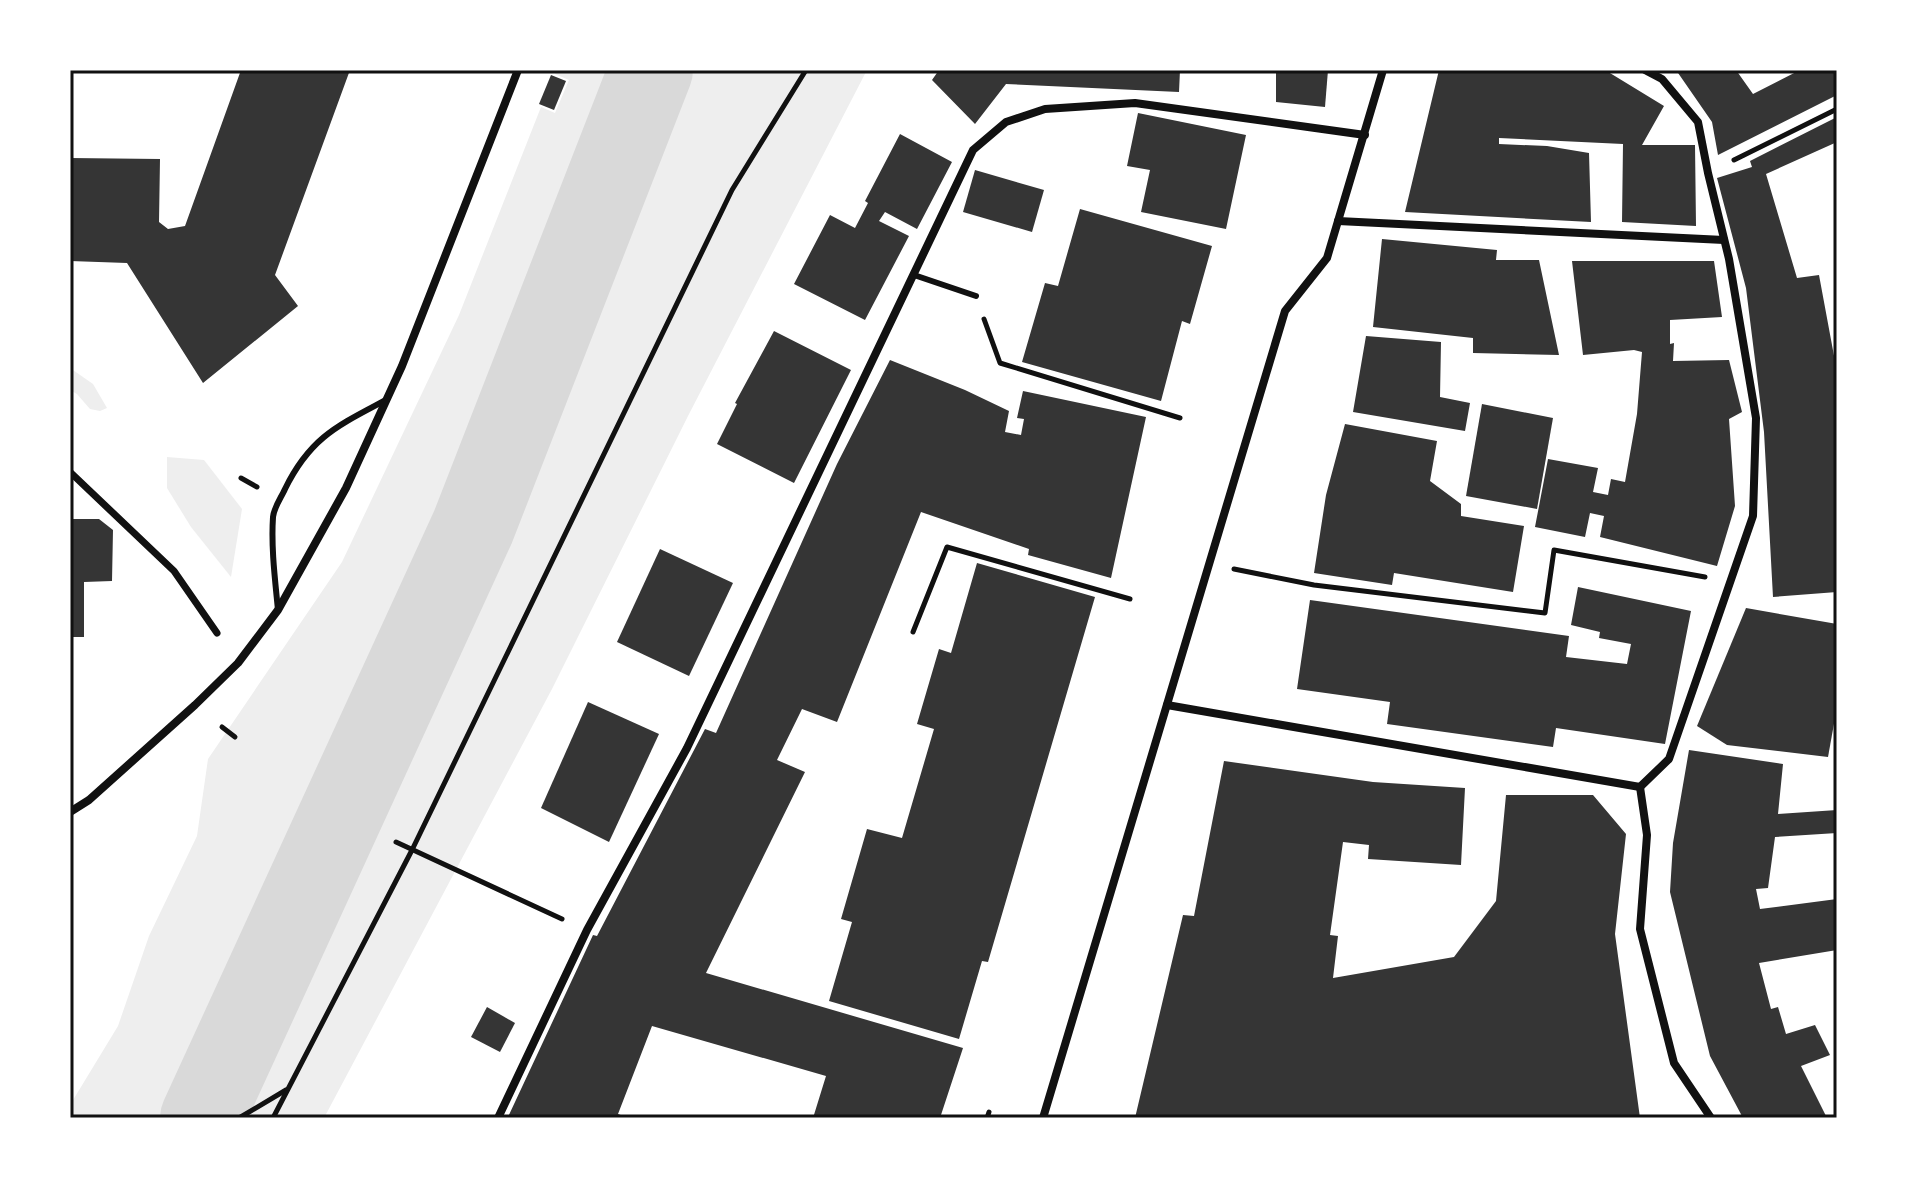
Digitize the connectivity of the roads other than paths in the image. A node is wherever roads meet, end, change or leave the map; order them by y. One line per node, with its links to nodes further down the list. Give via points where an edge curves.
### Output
1 (518, 70): 9 (street)
2 (1383, 70): 4 (street)
3 (1645, 70): 6 (street, via 1662,79 1698,122)
4 (1365, 135): 5 (street); 7 (street, via 1135,103 1045,109 1006,122 973,150)
5 (1338, 221): 6 (street); 13 (street, via 1327,258 1285,311)
6 (1724, 240): 14 (street, via 1756,418 1753,516 1669,759)
7 (914, 275): 8 (lane); 16 (street, via 687,748 587,930)
8 (976, 296)
9 (384, 401): 11 (street, via 346,488); 11 (lane, via 310,448 273,513)
10 (70, 472): 12 (street, via 174,571)
11 (278, 610): 15 (street, via 238,663 195,705)
12 (217, 633)
13 (1167, 705): 14 (street); 17 (street)
14 (1640, 787): 18 (street, via 1647,835 1640,929 1674,1063)
15 (70, 812)
16 (498, 1118)
17 (1043, 1118)
18 (1711, 1118)

